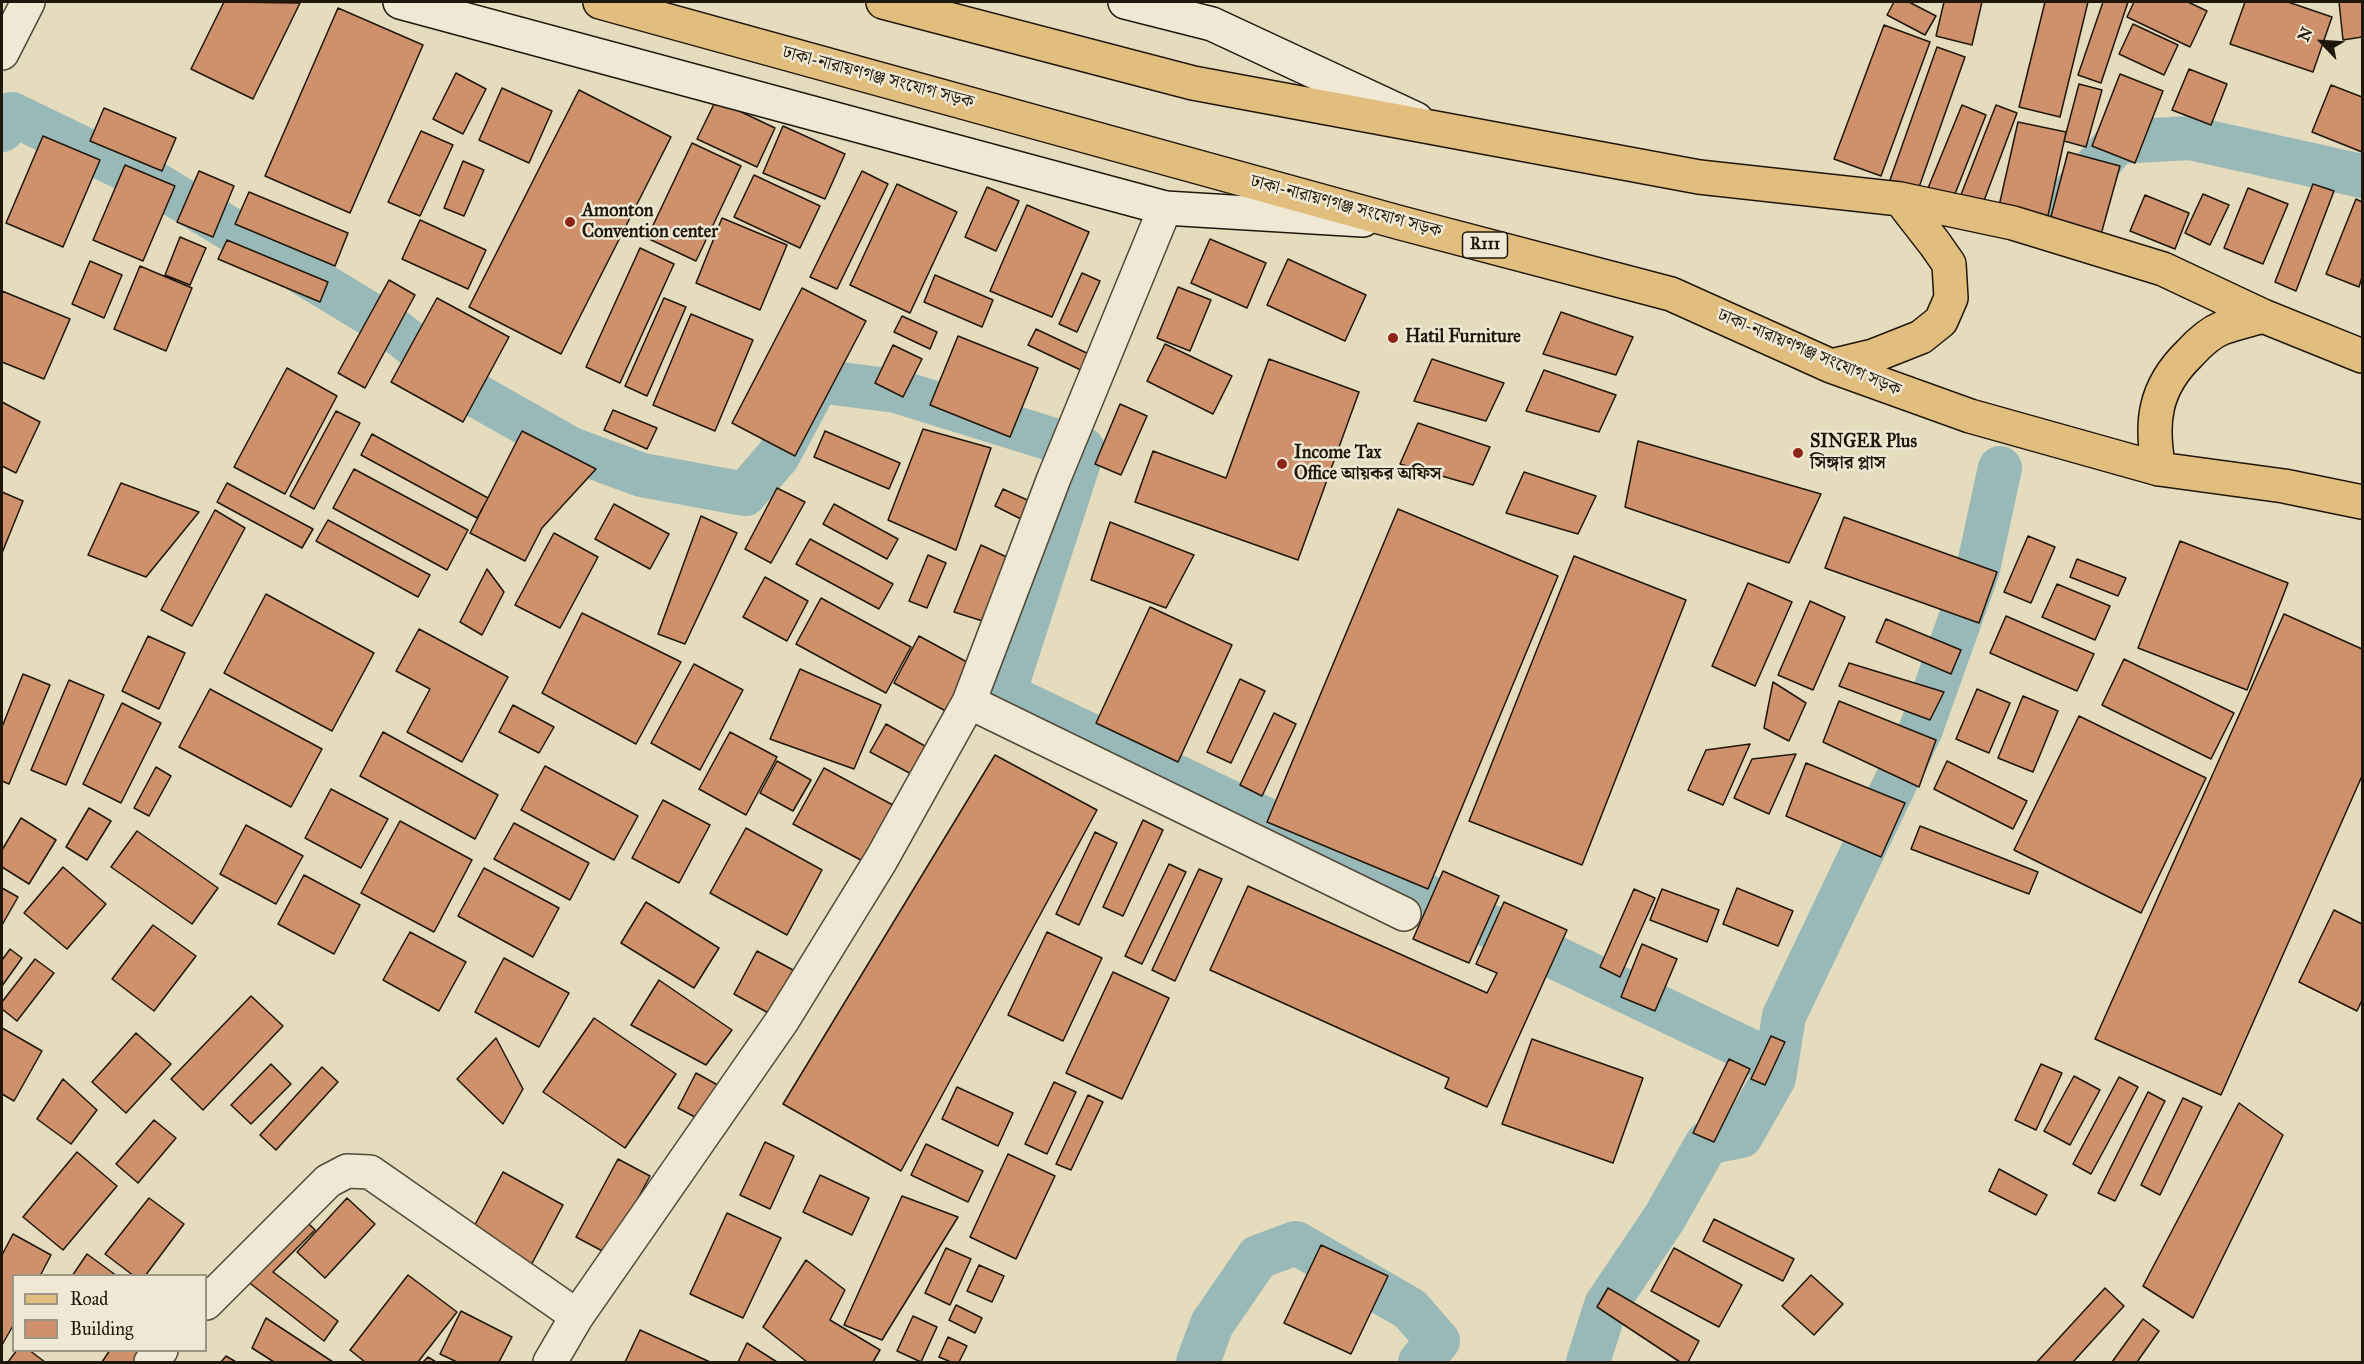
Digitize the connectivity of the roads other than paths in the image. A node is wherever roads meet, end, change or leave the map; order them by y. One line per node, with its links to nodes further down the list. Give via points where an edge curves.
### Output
1 (28, 2): 6 (street)
2 (400, 2): 9 (street)
3 (600, 2): 10 (main road, ঢাকা-নারায়ণগঞ্জ সংযোগ সড়ক / R111)
4 (883, 2): 7 (main road, via 1193,82)
5 (1125, 2): 7 (street, via 1212,24)
6 (2, 54)
7 (1431, 126): 8 (main road, via 1699,177)
8 (1900, 199): 11 (main road, via 2013,223 2163,269); 13 (main road, via 1949,264 1951,298 1941,321 1921,337 1873,356)
9 (1166, 208): 10 (street); 16 (street, via 1054,478)
10 (1401, 223): 13 (main road, ঢাকা-নারায়ণগঞ্জ সংযোগ সড়ক / R111, via 1671,294)
11 (2263, 316): 12 (main road); 14 (main road, via 2221,328 2176,367 2162,392 2155,420 2153,441)
12 (2362, 356)
13 (1832, 366): 14 (main road, ঢাকা-নারায়ণগঞ্জ সংযোগ সড়ক / R111, via 1970,416)
14 (2158, 469): 15 (main road, ঢাকা-নারায়ণগঞ্জ সংযোগ সড়ক / R111, via 2284,486)
15 (2362, 502)
16 (969, 702): 17 (street); 19 (street, via 882,860 782,1021)
17 (1404, 914)
18 (207, 1302): 19 (street, via 328,1181 347,1171 370,1172)
19 (577, 1316): 20 (street)
20 (550, 1362)

